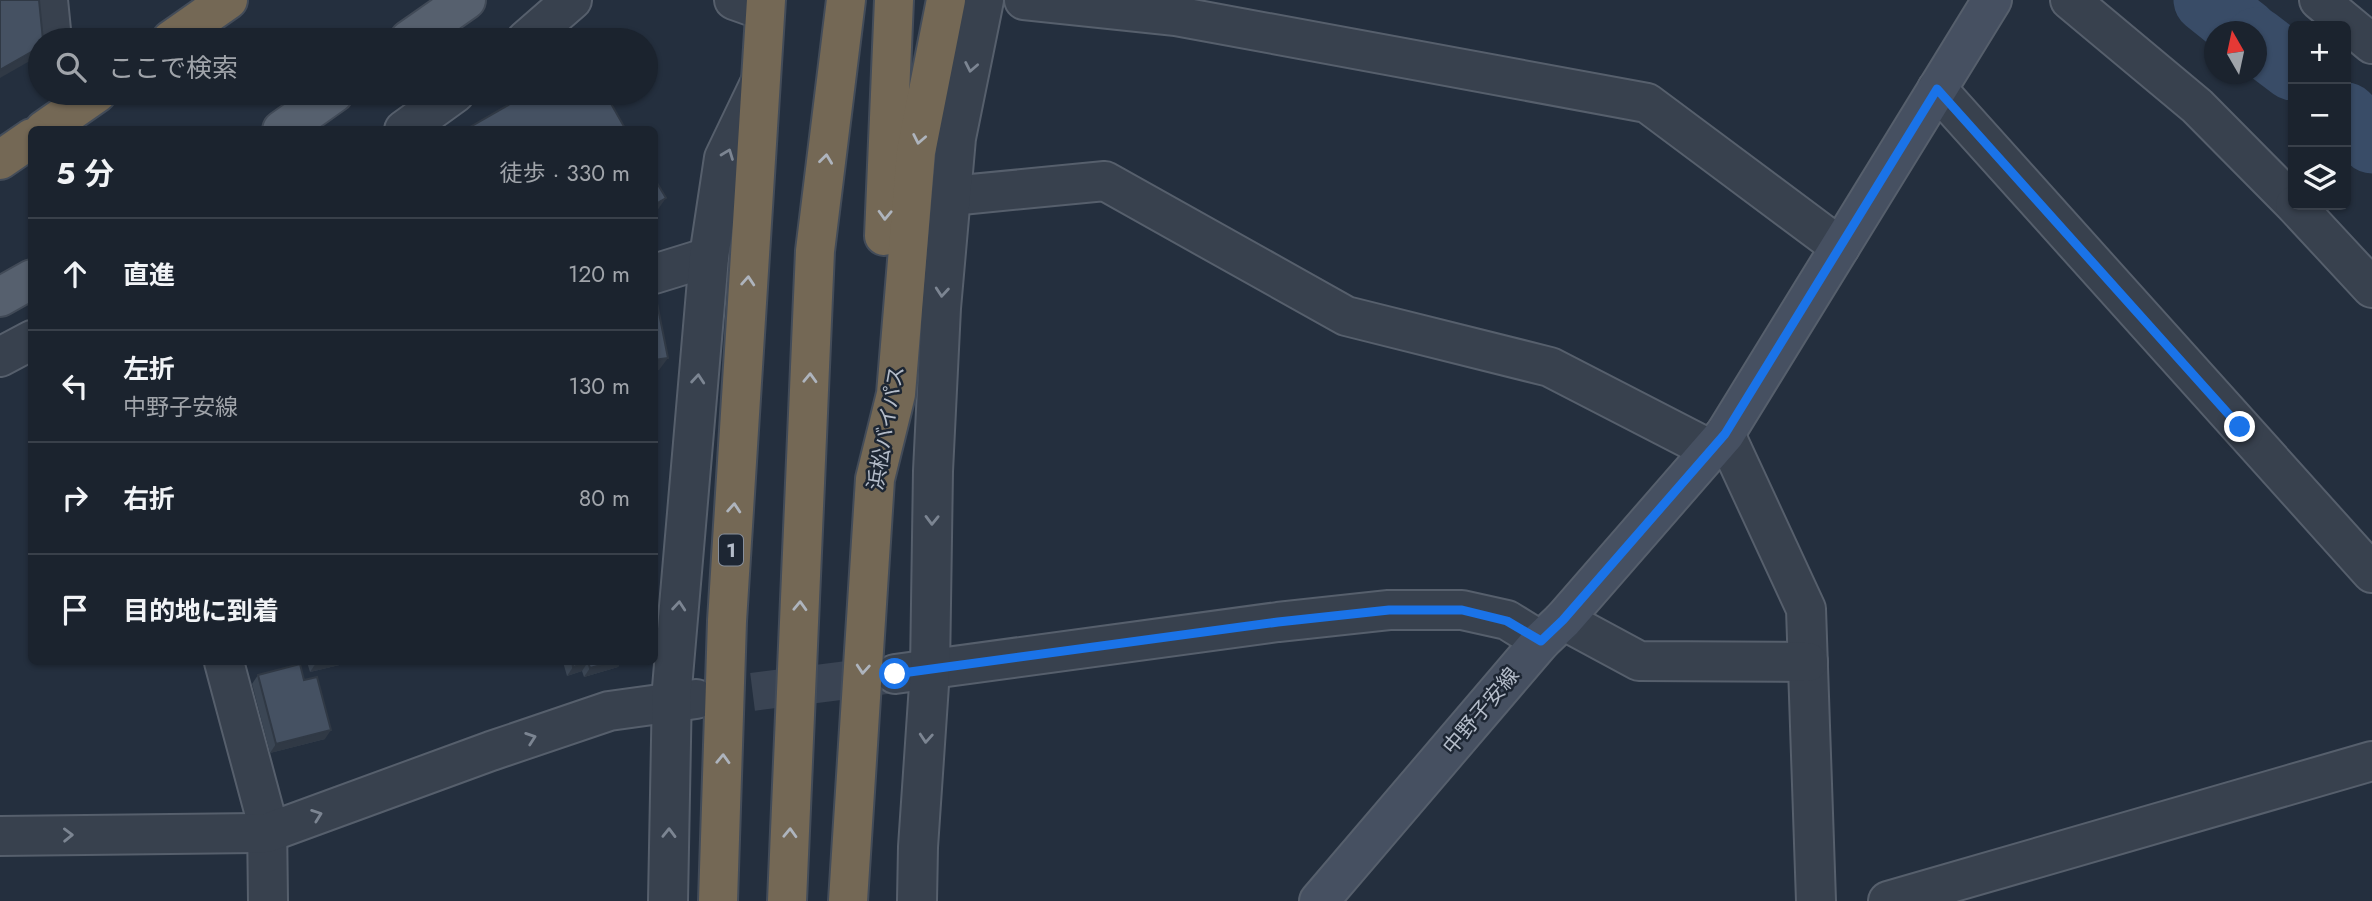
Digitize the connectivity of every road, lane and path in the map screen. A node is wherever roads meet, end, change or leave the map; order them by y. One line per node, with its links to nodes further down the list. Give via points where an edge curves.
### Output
1 (48, 0): 14 (street)
2 (228, 0): 15 (highway)
3 (466, 0): 16 (main road)
4 (572, 0): 17 (street)
5 (846, 0): 54 (highway, one-way to 5, via 815,251)
6 (894, 0): 41 (highway, one-way to 41)
7 (946, 0): 41 (highway, 浜松バイパス, one-way to 41, via 916,152 896,394)
8 (984, 0): 29 (street, one-way to 29, via 957,138)
9 (1024, 0): 32 (street, via 1175,16 1647,103)
10 (1992, 0): 20 (main road, 中野子安線)
11 (2070, 0): 30 (street, via 2197,106)
12 (2319, 0): 18 (street)
13 (755, 4): 19 (highway, 1)
14 (51, 28)
15 (188, 28)
16 (426, 28)
17 (540, 28)
18 (2372, 44)
19 (760, 83): 33 (street, one-way to 19, via 724,158); 53 (highway, 1, one-way to 19, via 727,621)
20 (1937, 89): 32 (main road, 中野子安線); 42 (street)
21 (75, 105): 24 (highway)
22 (317, 105): 25 (main road)
23 (438, 105): 26 (street)
24 (48, 120)
25 (288, 126)
26 (410, 126)
27 (28, 137): 28 (highway)
28 (0, 160)
29 (951, 196): 40 (street, via 1105,181 1346,316 1550,367); 46 (street, one-way to 46, via 933,471)
30 (2288, 198)
31 (2300, 210): 36 (street)
32 (1840, 247): 40 (main road, 中野子安線)
33 (709, 257): 34 (street); 47 (street, one-way to 33)
34 (658, 273)
35 (28, 281): 37 (main road)
36 (2372, 288)
37 (0, 298)
38 (28, 342): 39 (street)
39 (0, 357)
40 (1718, 442): 43 (main road, 中野子安線); 44 (street, via 1806,609)
41 (875, 479): 55 (highway, 浜松バイパス, one-way to 55)
42 (2372, 573)
43 (1552, 630): 44 (street, via 1639,661); 46 (street, via 1462,610 1389,610); 57 (main road, 中野子安線)
44 (1808, 662): 58 (street)
45 (225, 665): 49 (street)
46 (913, 672): 56 (street, one-way to 56)
47 (684, 700): 49 (street, one-way to 47, via 609,711); 52 (street, one-way to 47)
48 (2372, 761): 59 (street)
49 (267, 833): 50 (street, one-way to 49); 51 (street)
50 (0, 836)
51 (268, 901)
52 (668, 901)
53 (718, 901)
54 (787, 901)
55 (848, 901)
56 (917, 901)
57 (1320, 901)
58 (1816, 901)
59 (1888, 901)

